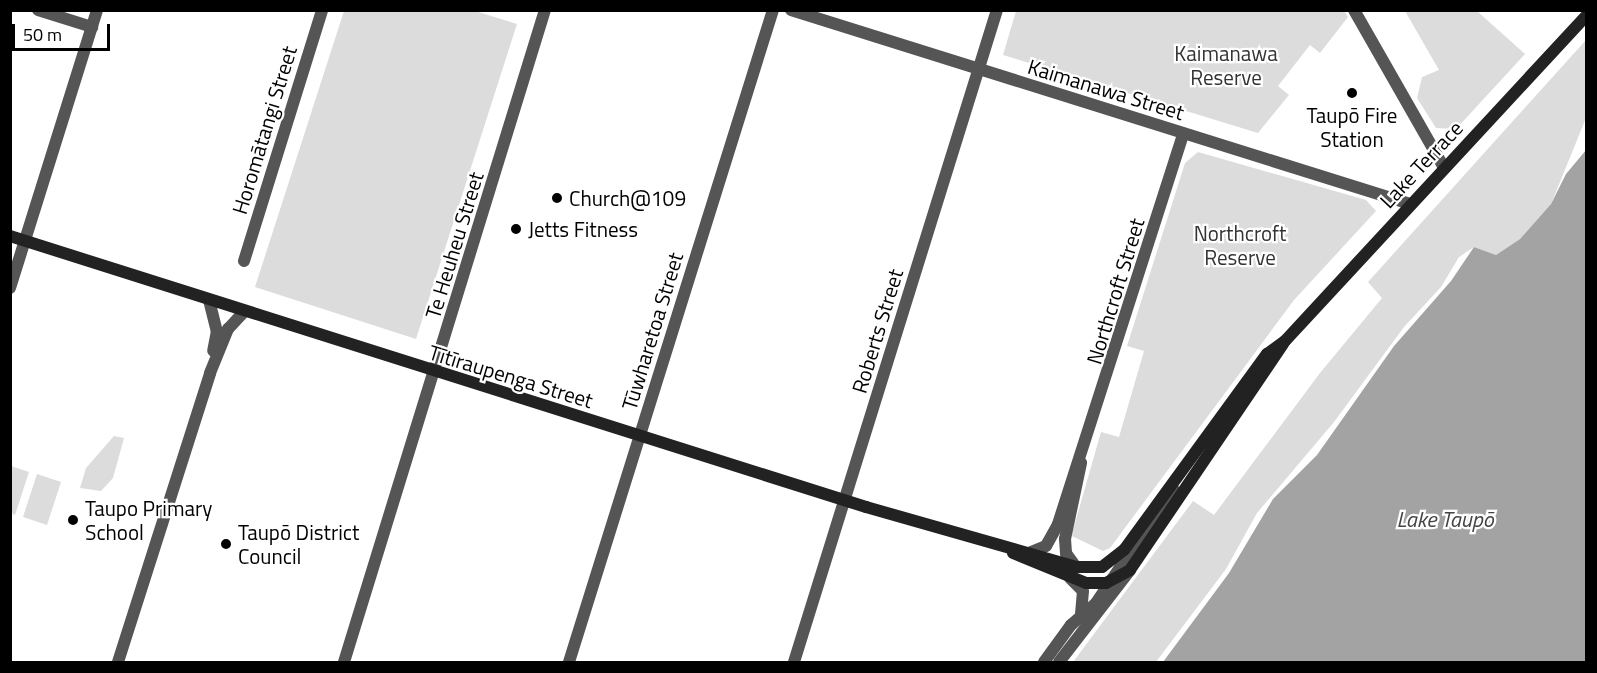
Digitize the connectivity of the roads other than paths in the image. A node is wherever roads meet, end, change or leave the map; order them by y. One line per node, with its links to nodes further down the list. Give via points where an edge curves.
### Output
1 (38, 10): 10 (street)
2 (97, 10): 10 (street)
3 (322, 10): 17 (street, Horomātangi Street)
4 (545, 10): 23 (street, Te Heuheu Street)
5 (773, 10): 24 (street, Tūwharetoa Street)
6 (791, 10): 11 (street, Kaimanawa Street)
7 (997, 10): 11 (street, Roberts Street)
8 (1354, 10): 13 (street)
9 (1587, 16): 13 (main road, Lake Terrace)
10 (92, 27): 16 (street)
11 (979, 70): 12 (street, Kaimanawa Street); 27 (street, Roberts Street)
12 (1183, 134): 14 (street, Kaimanawa Street); 25 (street, Northcroft Street)
13 (1444, 168): 14 (main road, Lake Terrace)
14 (1410, 204): 21 (main road, Lake Terrace)
15 (10, 236): 16 (main road, Tītīraupenga Street)
16 (25, 241): 18 (street); 19 (main road, Tītīraupenga Street)
17 (244, 261)
18 (10, 288)
19 (208, 300): 20 (main road, Tītīraupenga Street); 22 (street, via 216,331)
20 (244, 312): 22 (street, via 228,328); 23 (main road, Tītīraupenga Street)
21 (1285, 340): 26 (main road, Lake Terrace, via 1267,354); 30 (main road, Lake Terrace, via 1272,365)
22 (210, 373): 34 (street)
23 (435, 373): 24 (main road, Tītīraupenga Street); 35 (street, Te Heuheu Street)
24 (640, 436): 27 (main road, Tītīraupenga Street); 36 (street, Tūwharetoa Street)
25 (1082, 459): 29 (street, Northcroft Street, via 1070,478 1053,538); 31 (street, Northcroft Street, via 1065,539)
26 (1181, 471): 31 (main road, Lake Terrace, via 1112,563); 32 (street, Lake Terrace, via 1159,515)
27 (844, 500): 28 (main road, Tītīraupenga Street); 37 (street, Roberts Street)
28 (1001, 547): 29 (main road, Tītīraupenga Street); 31 (main road, Tītīraupenga Street)
29 (1031, 552): 31 (main road, Tītīraupenga Street)
30 (1130, 570): 32 (main road, Lake Terrace); 39 (street, Lake Terrace)
31 (1072, 572): 32 (main road, Tītīraupenga Street, via 1086,583); 33 (street, via 1083,591)
32 (1106, 583): 33 (street, Lake Terrace, via 1096,603)
33 (1081, 615): 38 (street, Lake Terrace)
34 (118, 663)
35 (344, 663)
36 (569, 663)
37 (794, 663)
38 (1044, 663)
39 (1059, 663)

